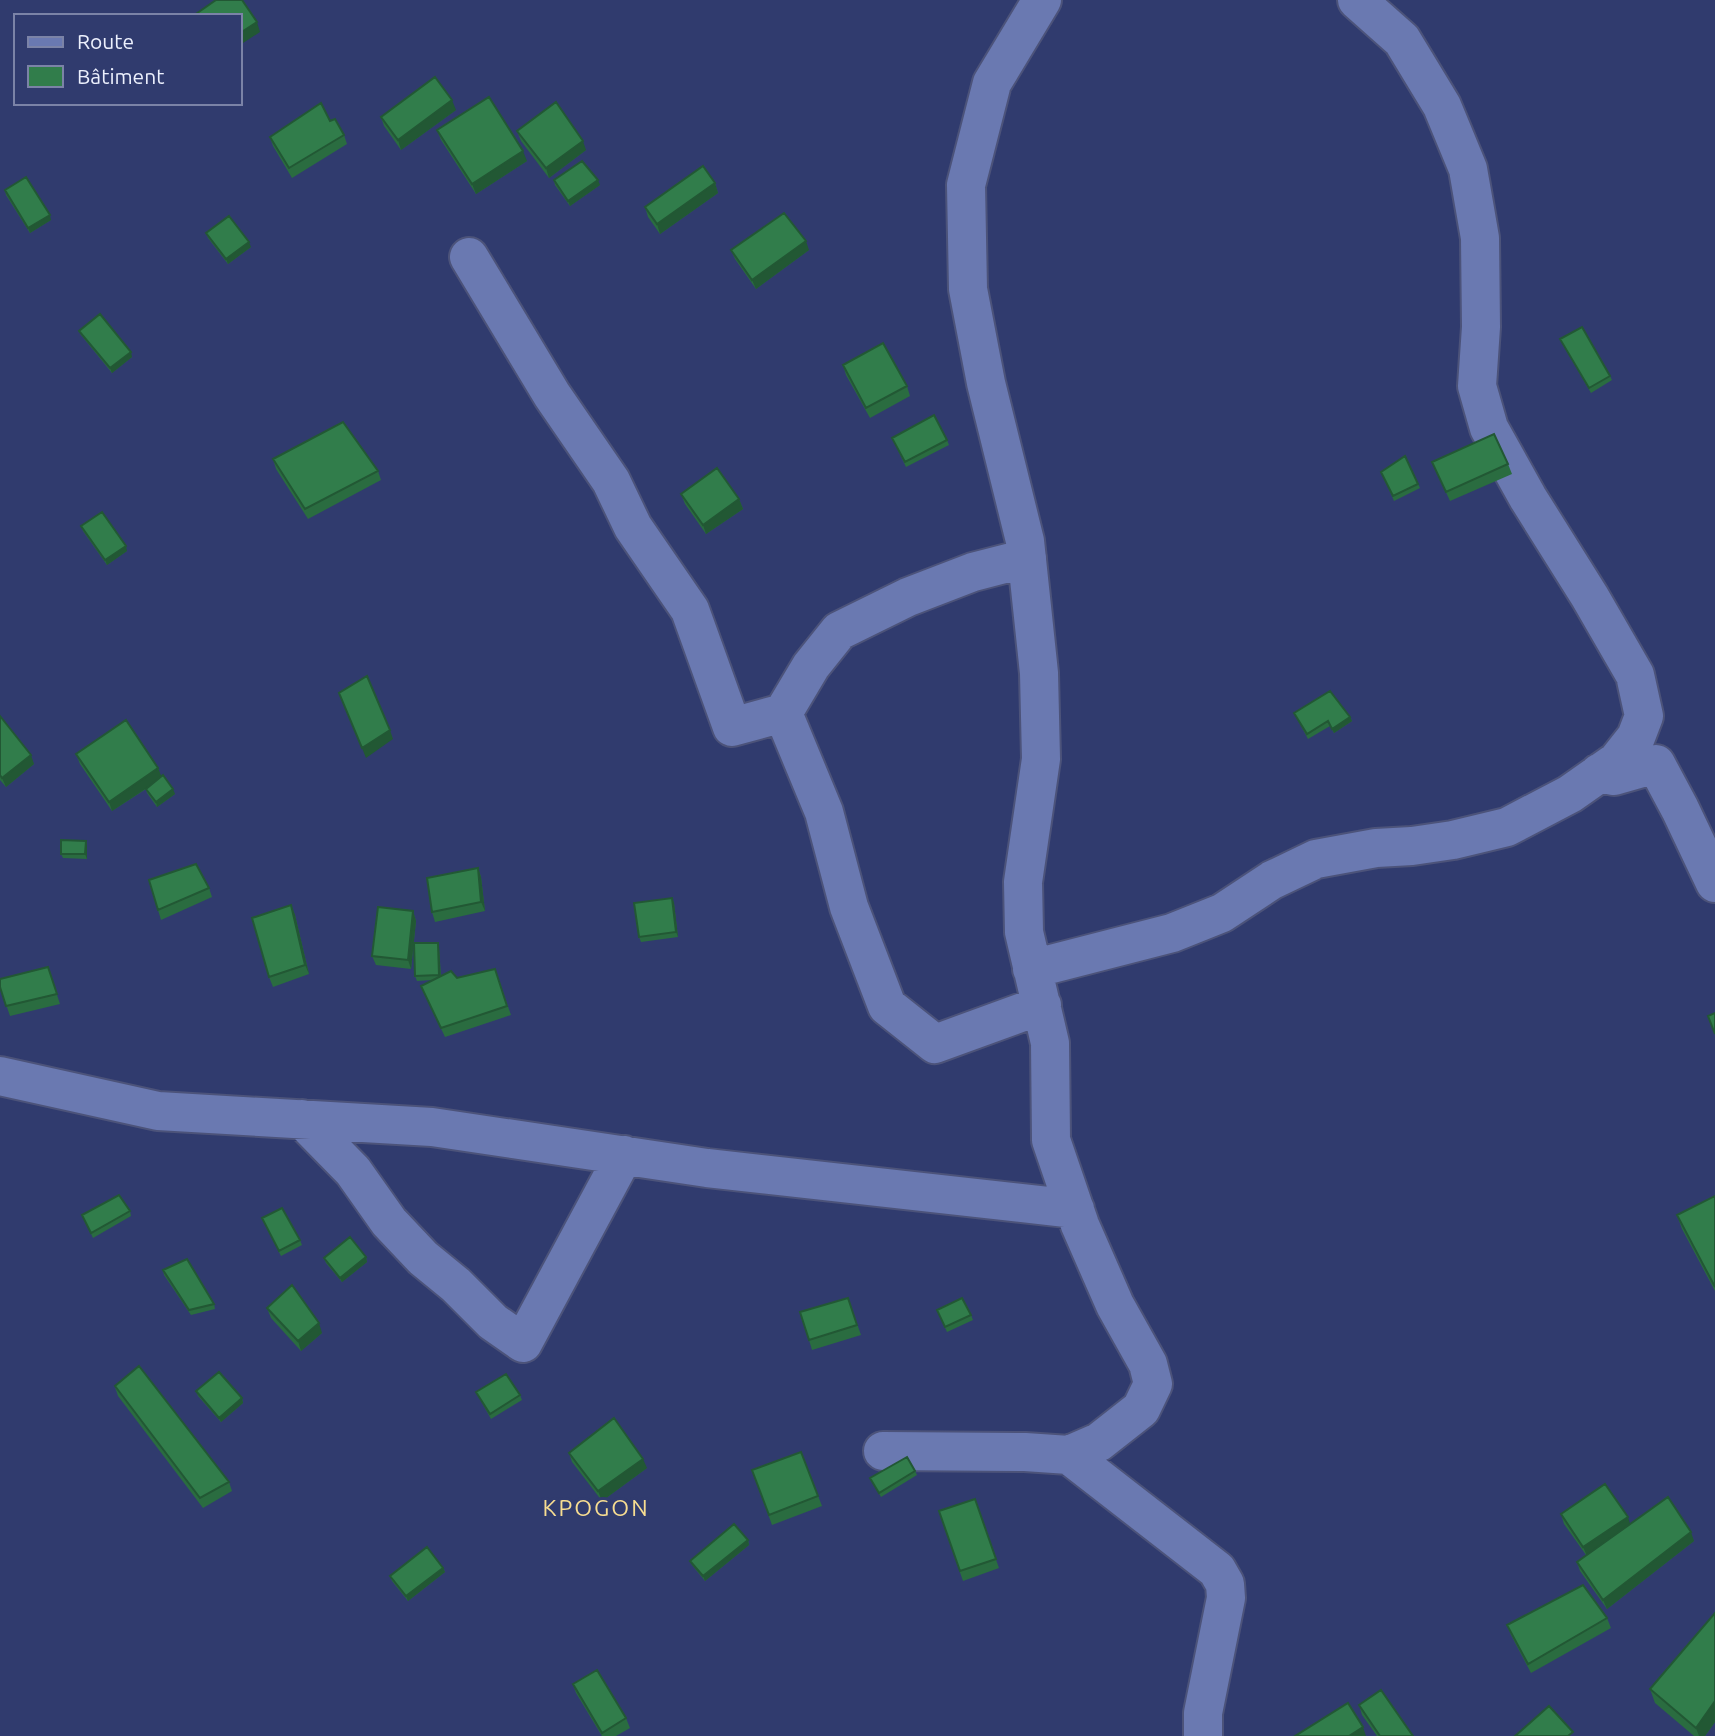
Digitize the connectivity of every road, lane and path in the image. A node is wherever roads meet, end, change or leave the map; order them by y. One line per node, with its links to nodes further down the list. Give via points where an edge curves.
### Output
1 (1042, 0): 4 (street, via 992,83 966,184 968,289)
2 (1357, 0): 6 (street, via 1402,40 1442,106 1468,169 1480,238 1477,386 1489,428 1634,675 1644,716 1636,737 1617,761)
3 (469, 257): 5 (street, via 690,610 732,727)
4 (1027, 558): 5 (street, via 973,572 908,597 839,631 810,666); 8 (street, via 1039,673 1041,759 1023,882 1024,932)
5 (783, 713): 9 (street, via 824,812 849,907 887,1006 935,1044)
6 (1599, 773): 7 (street, via 1614,776 1656,764); 8 (street, via 1507,827 1453,840 1316,859 1272,880 1222,913 1172,933)
7 (1715, 883)
8 (1032, 969): 9 (street)
9 (1042, 1005): 13 (street, via 1050,1043 1051,1140)
10 (0, 1076): 11 (street, via 158,1111)
11 (302, 1119): 12 (street, via 432,1127); 12 (street, via 353,1171 389,1222 423,1258 523,1343)
12 (624, 1155): 13 (street)
13 (1075, 1209): 15 (street, via 1115,1305 1148,1364 1153,1384 1141,1409 1100,1442)
14 (883, 1451): 15 (street)
15 (1069, 1455): 16 (street, via 1217,1570 1225,1584)
16 (1203, 1736)

